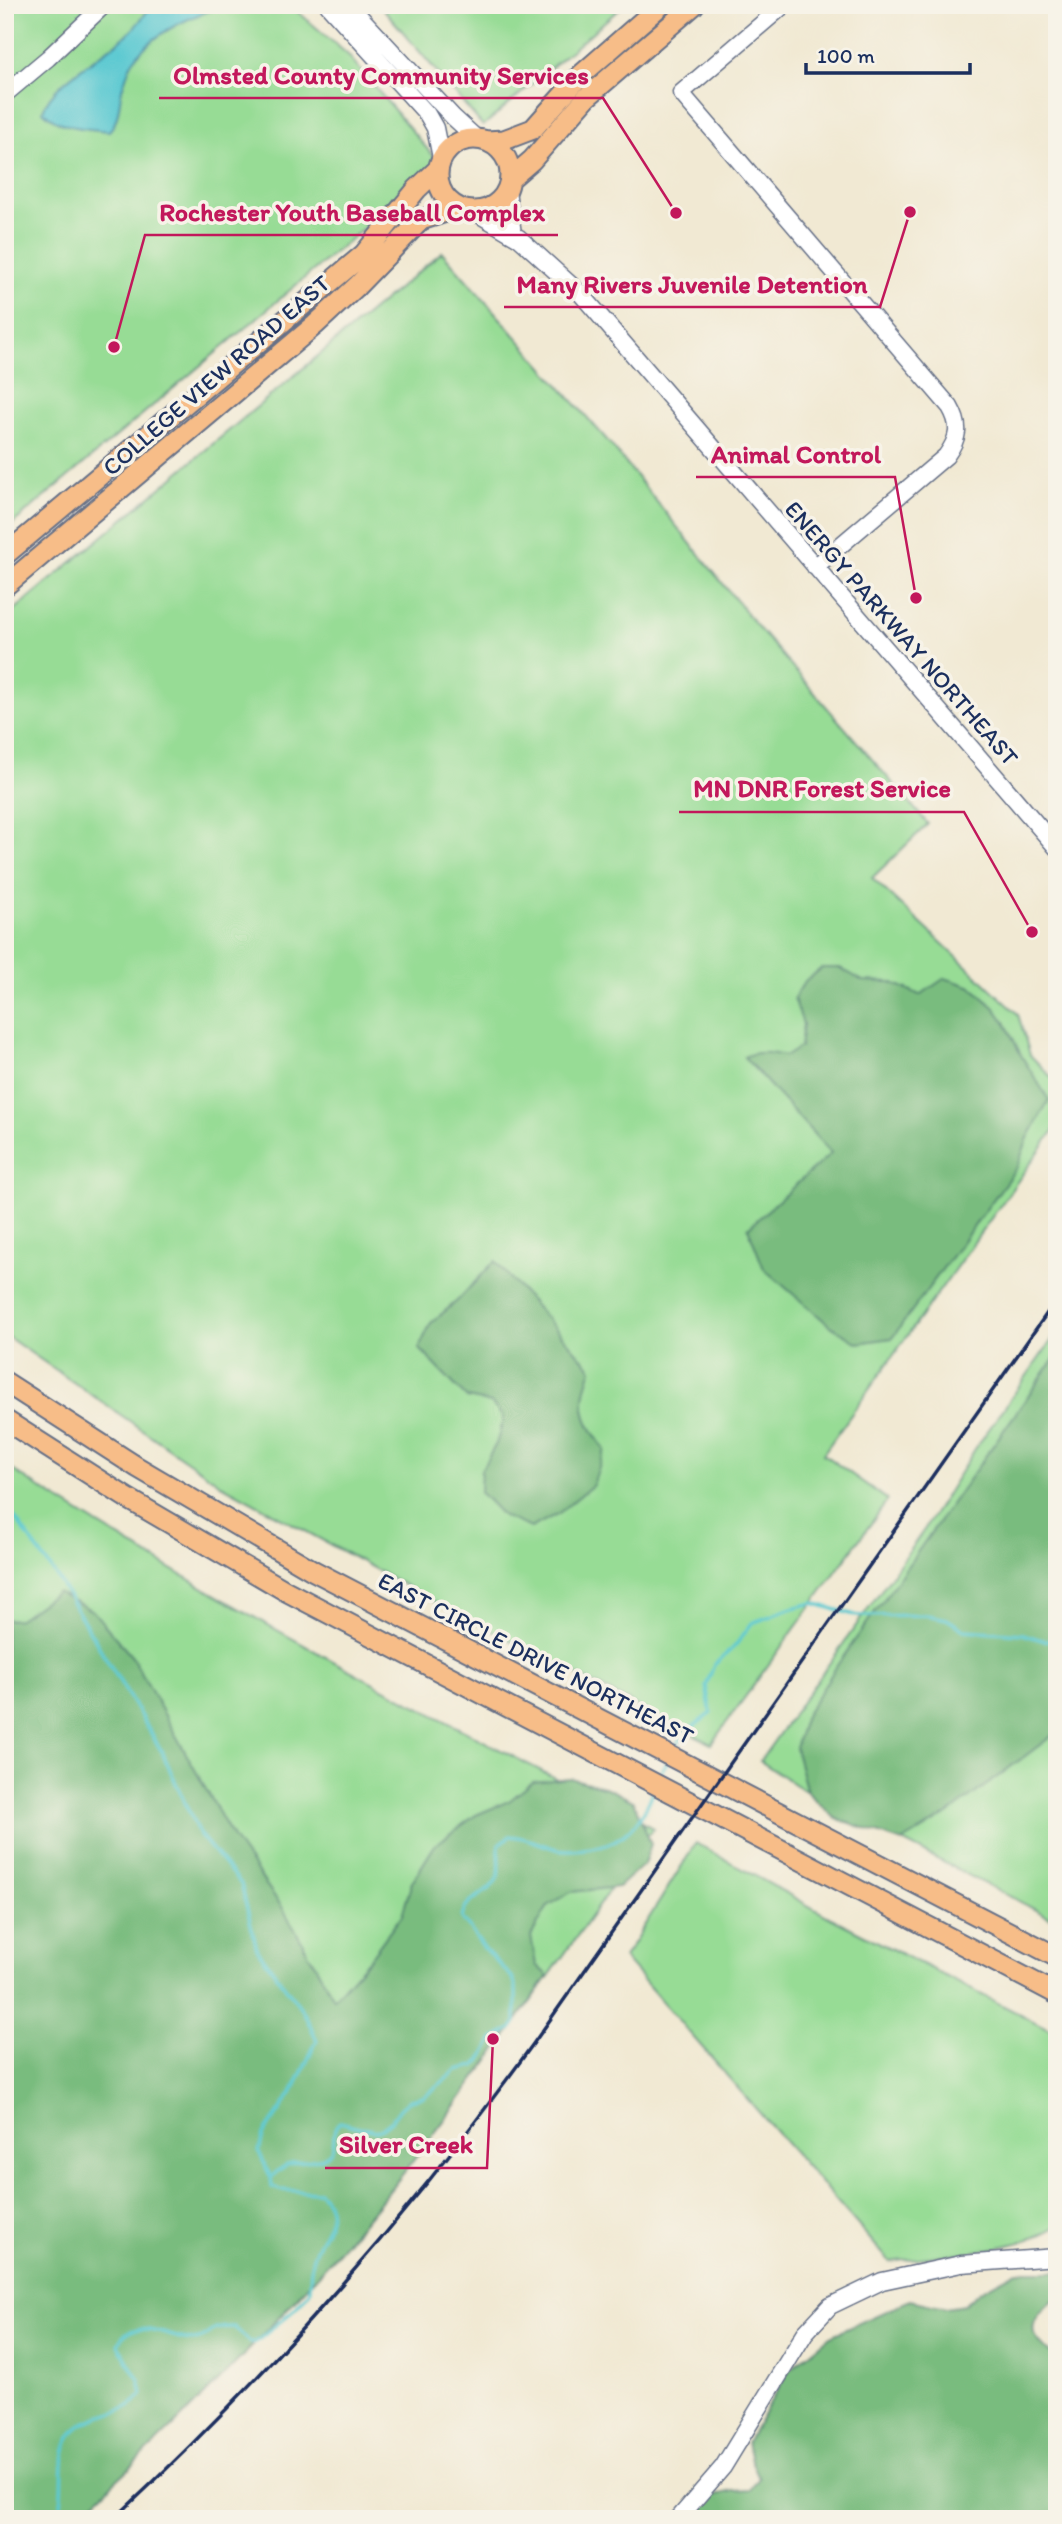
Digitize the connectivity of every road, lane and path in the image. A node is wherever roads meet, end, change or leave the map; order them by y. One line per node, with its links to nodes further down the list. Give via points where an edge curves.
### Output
1 (104, 5): 7 (street)
2 (328, 5): 11 (street, via 427,114 435,128)
3 (349, 5): 10 (street, via 453,117)
4 (661, 5): 10 (main road, via 581,75 533,129 504,140)
5 (694, 5): 12 (main road, via 587,97)
6 (784, 5): 16 (street, via 681,93 950,407 958,425 958,435 946,456)
7 (81, 24): 8 (street); 9 (street)
8 (5, 80)
9 (5, 94)
10 (482, 140): 11 (main road, via 456,143); 12 (main road, via 494,144 505,156)
11 (439, 164): 13 (main road, via 441,193 448,202); 15 (main road, COLLEGE VIEW ROAD EAST, via 364,254)
12 (509, 184): 13 (main road, via 500,201 488,208); 14 (street)
13 (466, 210): 14 (street, ENERGY PARKWAY NORTHEAST); 17 (main road, COLLEGE VIEW ROAD EAST, via 421,220 315,325)
14 (513, 234): 16 (street, ENERGY PARKWAY NORTHEAST, via 582,295)
15 (5, 555)
16 (815, 567): 18 (street, ENERGY PARKWAY NORTHEAST)
17 (5, 586)
18 (1057, 848)
19 (5, 1382): 21 (main road, EAST CIRCLE DRIVE NORTHEAST, via 258,1540)
20 (5, 1420): 22 (main road, via 240,1566 369,1637)
21 (1057, 1957)
22 (1057, 1994)
23 (1057, 2257): 24 (street, via 961,2264 882,2281 831,2306 805,2333 723,2467)
24 (678, 2519)

